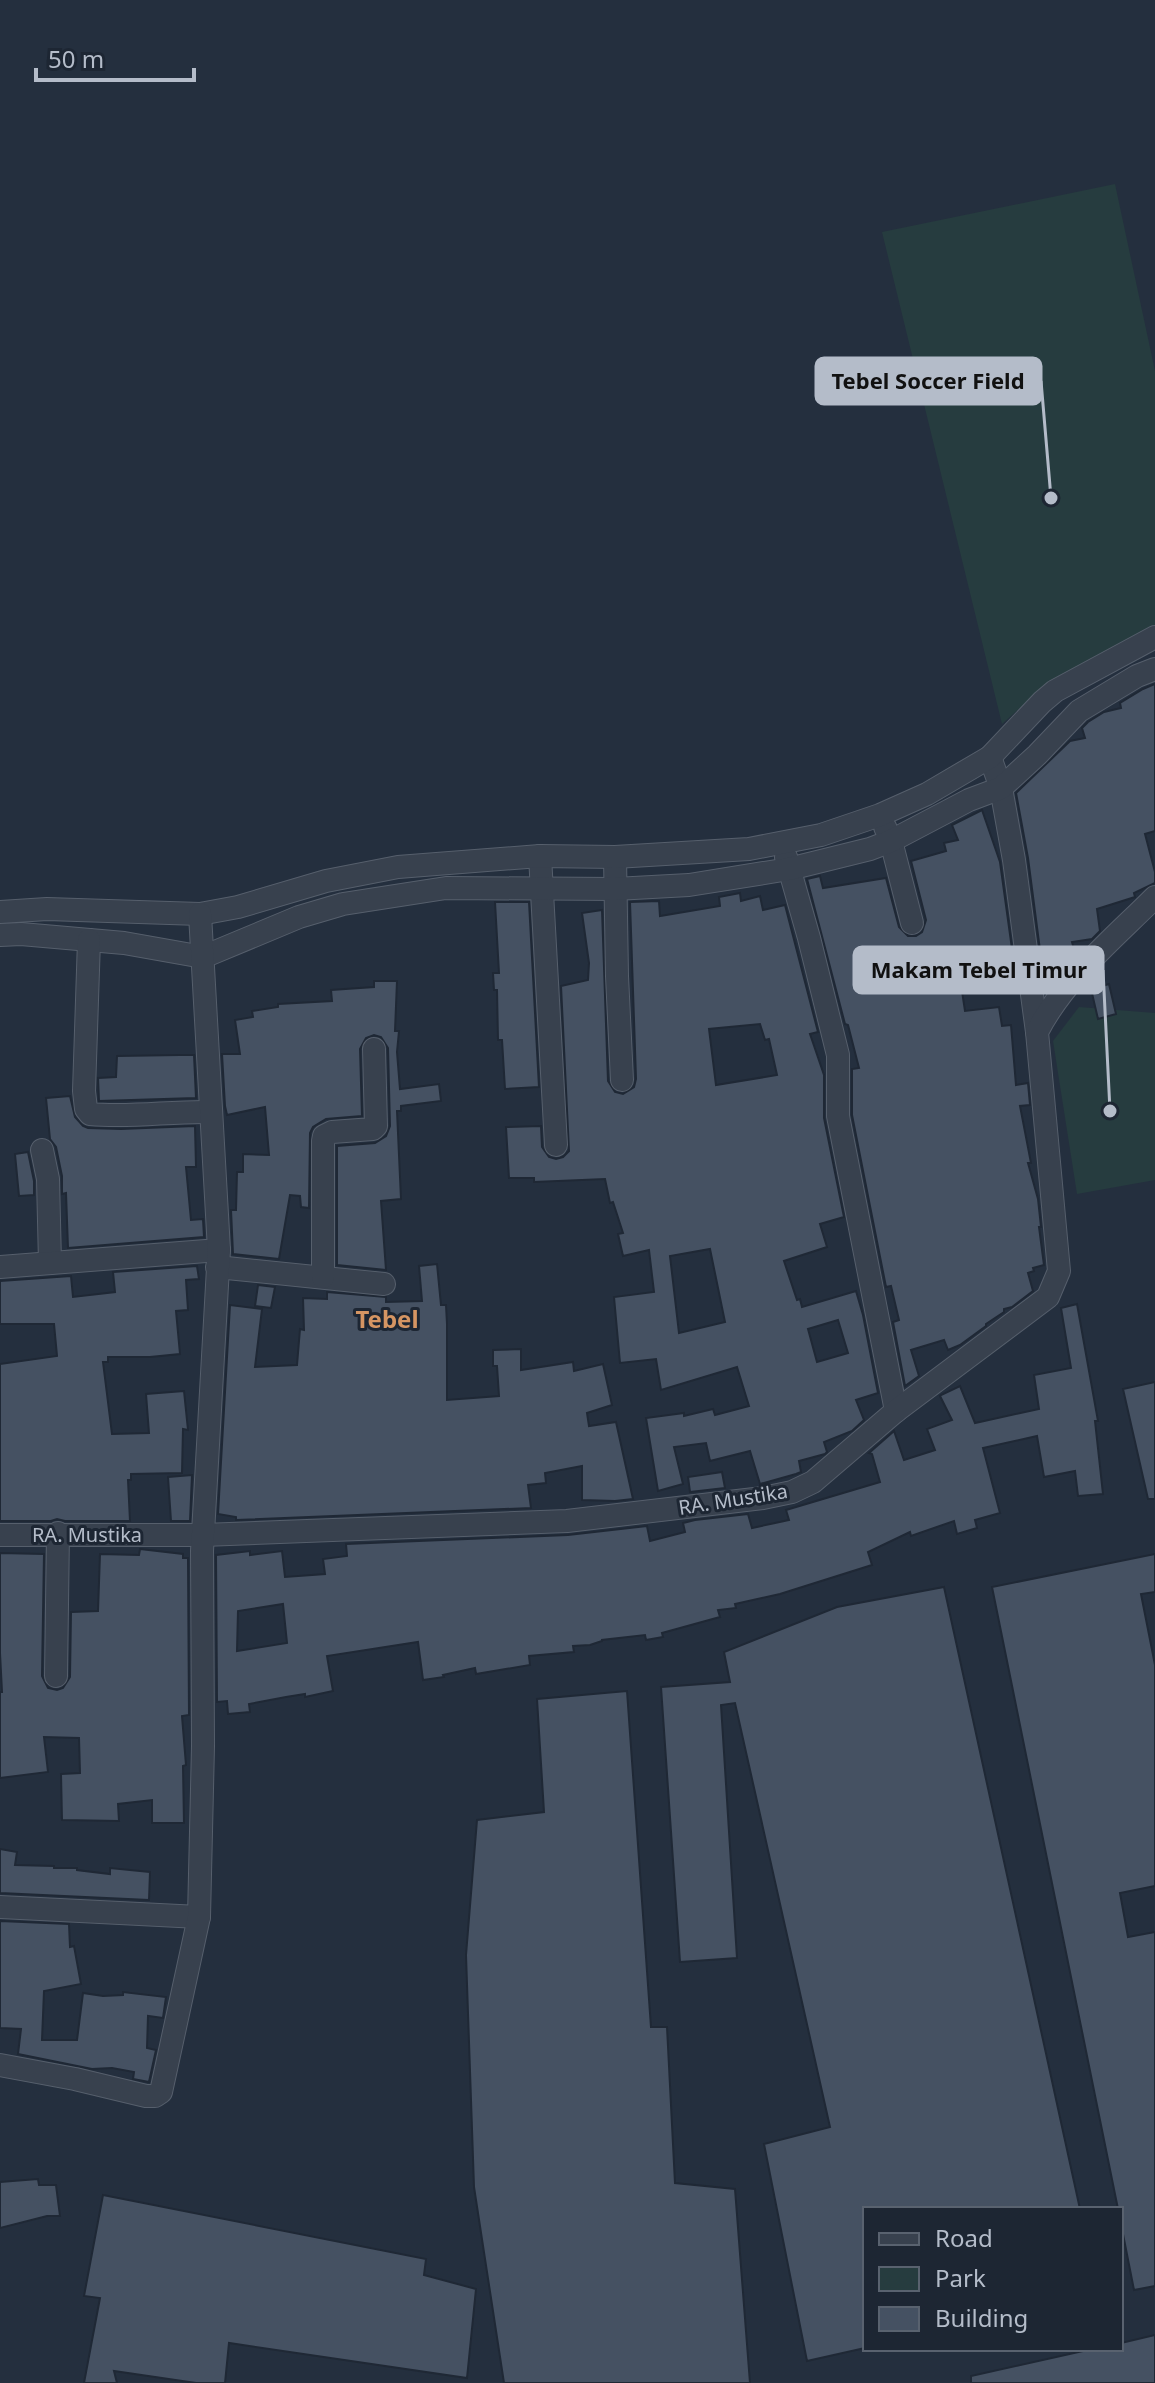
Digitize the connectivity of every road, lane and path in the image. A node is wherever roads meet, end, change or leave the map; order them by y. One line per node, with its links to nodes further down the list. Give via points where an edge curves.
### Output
1 (1155, 637): 2 (street)
2 (1143, 662): 3 (street, via 1079,711 1037,755); 3 (street, via 1055,691 1042,702)
3 (996, 774): 4 (street, via 969,800); 4 (street, via 927,794); 14 (street, RA. Mustika, via 1014,860)
4 (886, 828): 5 (street, via 821,835); 10 (street)
5 (785, 855): 7 (street, via 749,849); 7 (street, via 689,885); 25 (street, via 838,1055 838,1116)
6 (541, 871): 7 (street); 7 (street); 12 (street, via 343,904); 12 (street, via 398,867 238,907); 18 (street)
7 (615, 873): 16 (street)
8 (1155, 897): 14 (street, via 1065,989)
9 (0, 912): 12 (street, via 47,909)
10 (912, 923)
11 (0, 935): 13 (street)
12 (202, 936): 13 (street, via 124,943); 17 (street)
13 (89, 940): 17 (street, via 87,1112 120,1117)
14 (1037, 1032): 25 (street, RA. Mustika, via 1058,1278 1048,1297)
15 (374, 1049): 23 (street, via 376,1126 324,1136)
16 (622, 1080)
17 (210, 1112): 20 (street)
18 (556, 1145)
19 (42, 1150): 21 (street)
20 (218, 1259): 21 (street); 23 (street); 28 (street)
21 (50, 1263): 22 (street)
22 (0, 1267)
23 (323, 1277): 24 (street)
24 (384, 1284)
25 (896, 1411): 28 (street, RA. Mustika, via 813,1482 763,1498 567,1521)
26 (58, 1533): 27 (street, RA. Mustika); 28 (street, RA. Mustika); 29 (street)
27 (0, 1535)
28 (203, 1535): 31 (street)
29 (56, 1676)
30 (0, 1907): 31 (street)
31 (199, 1917): 32 (street, via 161,2092 146,2096)
32 (0, 2065)

